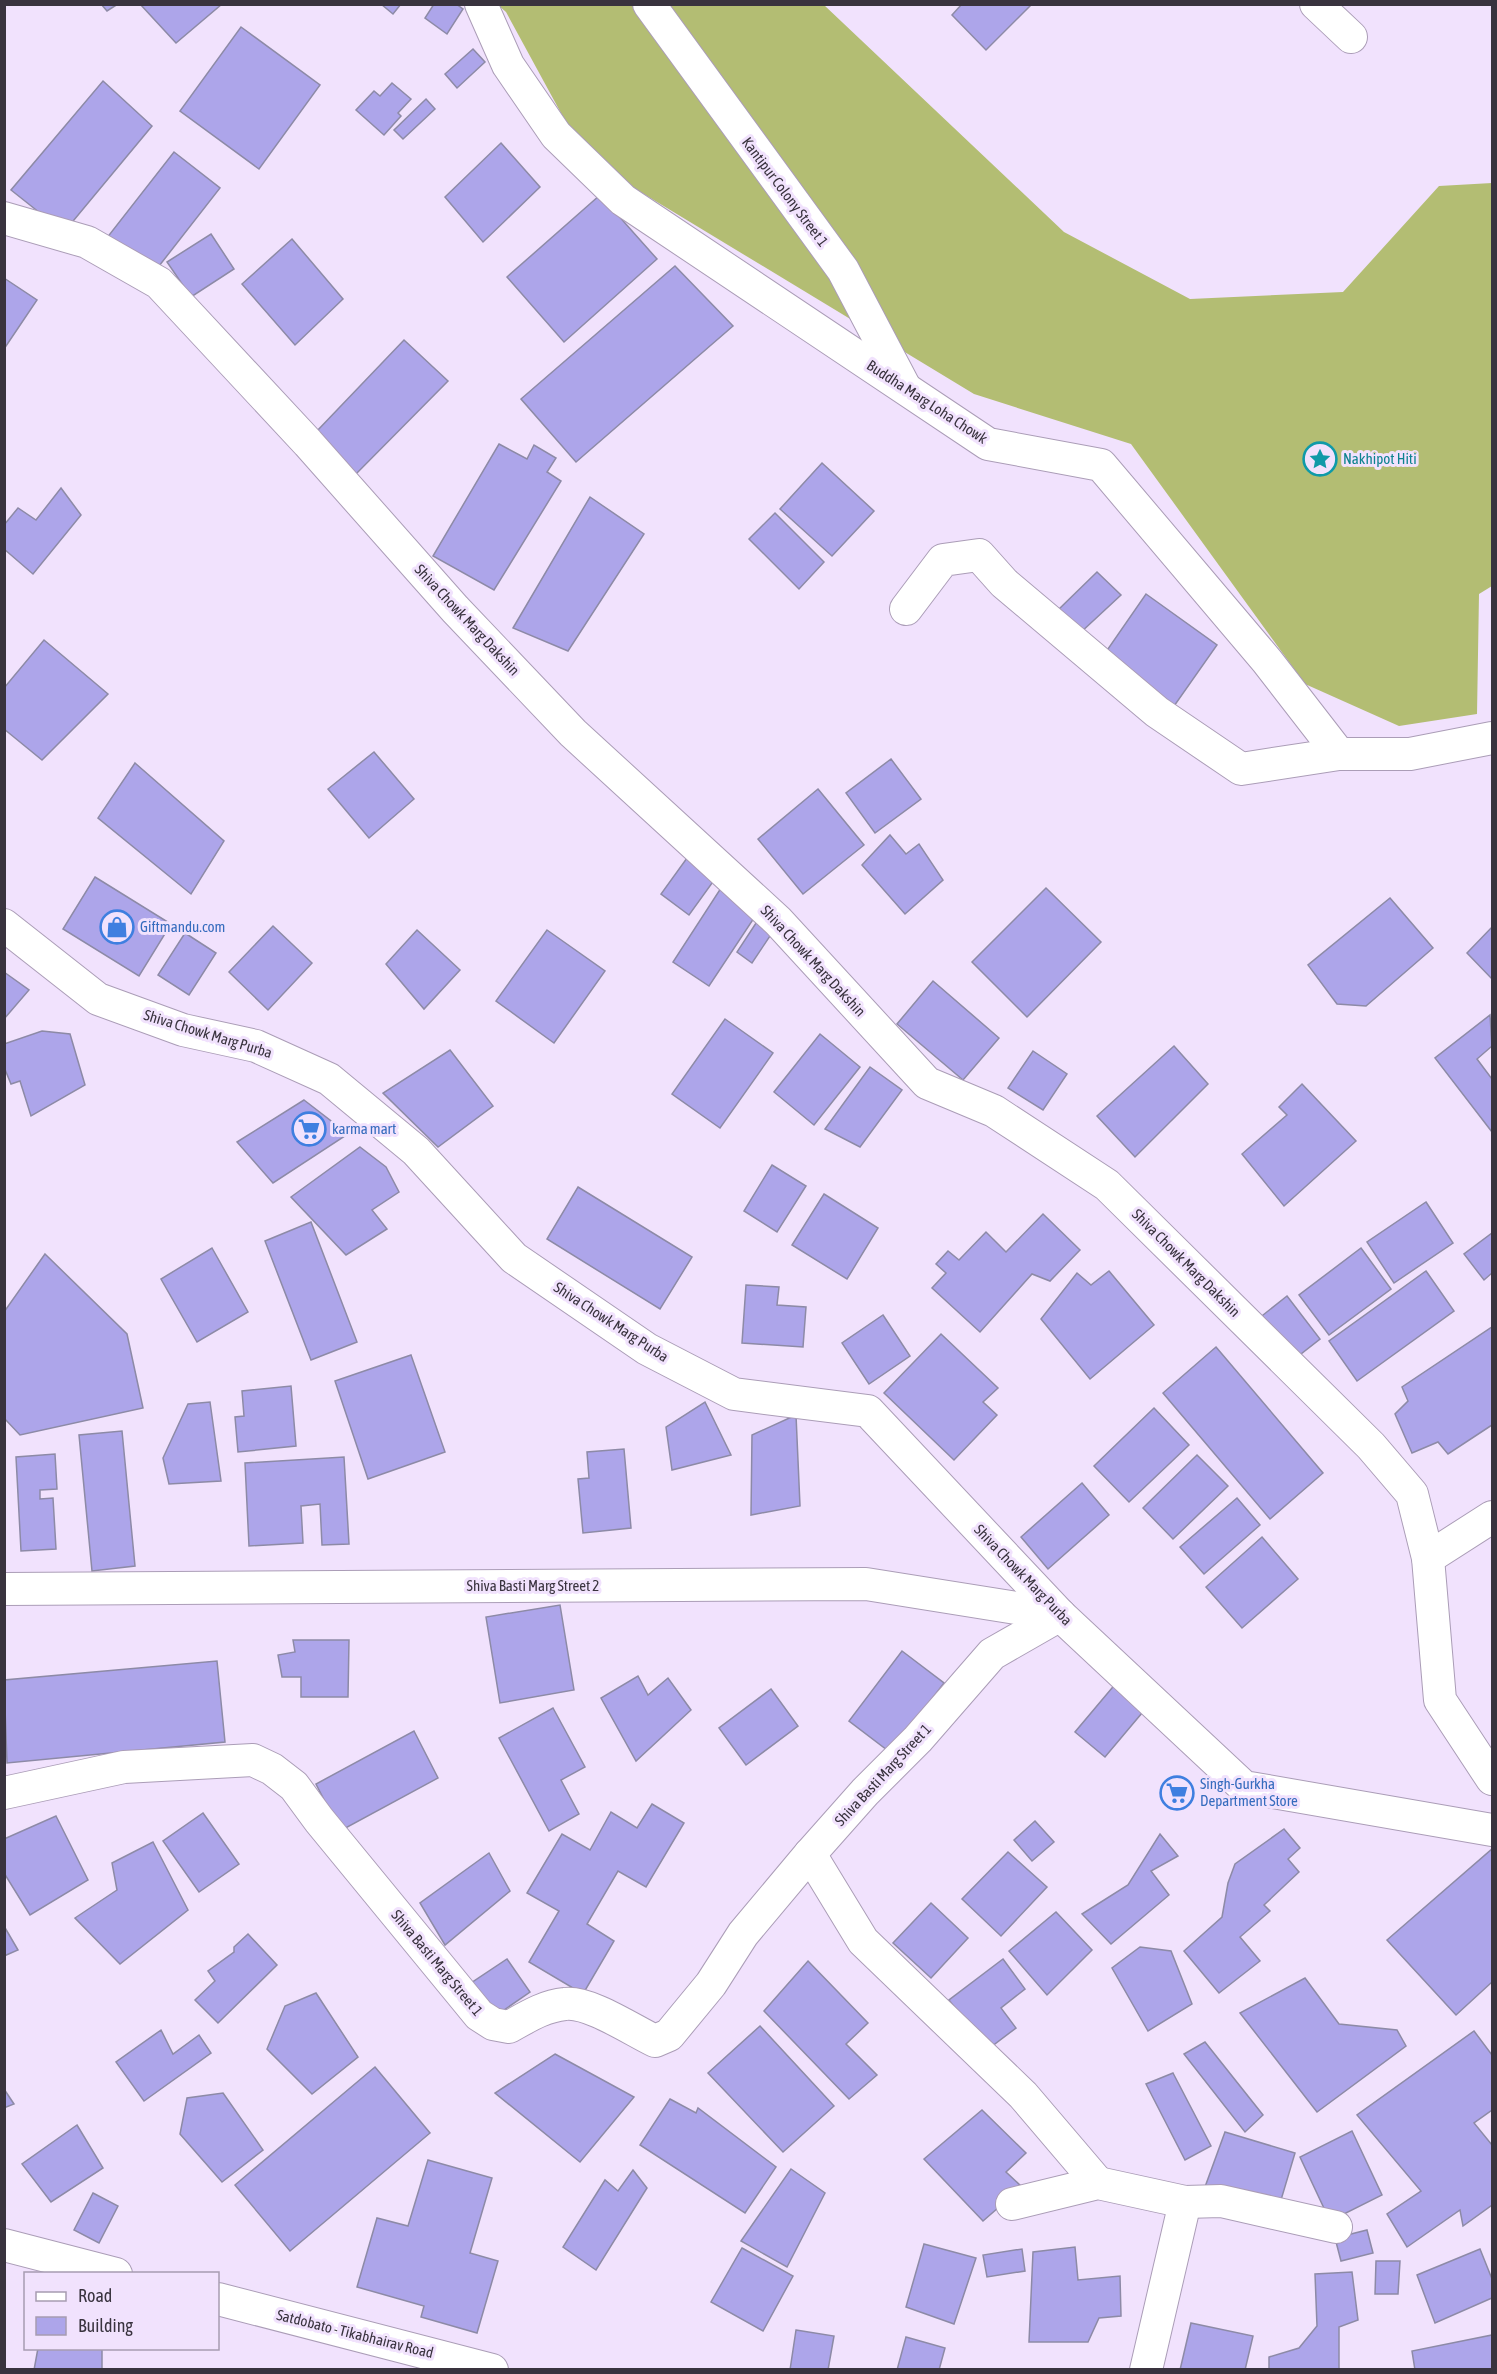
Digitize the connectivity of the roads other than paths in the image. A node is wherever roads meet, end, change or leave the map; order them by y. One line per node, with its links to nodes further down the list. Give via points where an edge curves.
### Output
1 (481, 4): 6 (street, Buddha Marg Loha Chowk, via 508,65 556,135 623,200)
2 (649, 4): 6 (street, Kantipur Colony Street 1, via 843,270)
3 (1316, 4): 4 (street)
4 (1351, 37)
5 (4, 218): 12 (street, Shiva Chowk Marg Dakshin, via 87,242 159,283 565,725 778,921 927,1083 994,1111 1107,1185 1371,1446 1412,1494)
6 (906, 389): 9 (street, Buddha Marg Loha Chowk, via 988,444 1101,465 1267,661)
7 (906, 609): 9 (street, via 944,560 979,555 1004,583 1157,712 1241,769)
8 (1492, 738): 9 (street, via 1410,754)
9 (1339, 753)
10 (4, 925): 14 (street, Shiva Chowk Marg Purba, via 98,999 183,1030 256,1046 329,1079 416,1151 514,1258 647,1348 734,1394 868,1411)
11 (1492, 1517): 12 (street)
12 (1428, 1558): 15 (street, Shiva Chowk Marg Dakshin, via 1440,1700)
13 (4, 1589): 14 (street, Shiva Basti Marg Street 2, via 866,1584)
14 (1060, 1615): 17 (street, Shiva Chowk Marg Purba, via 1244,1787); 18 (street, Shiva Basti Marg Street 1, via 992,1654)
15 (1492, 1779)
16 (4, 1792): 18 (street, Shiva Basti Marg Street 1, via 124,1767 253,1760 294,1786 479,2015 493,2024 509,2027 540,2010 567,2003 590,2009 655,2041 669,2035 711,1984 743,1934)
17 (1492, 1830)
18 (810, 1854): 19 (street, via 863,1941 1023,2095)
19 (1098, 2183): 20 (street); 21 (street)
20 (1185, 2202): 22 (street, via 1221,2201); 27 (street)
21 (1012, 2204)
22 (1336, 2227)
23 (4, 2245): 24 (street)
24 (108, 2272)
25 (219, 2299): 26 (street, Satdobato - Tikabhairav Road)
26 (492, 2370)
27 (1146, 2370)

